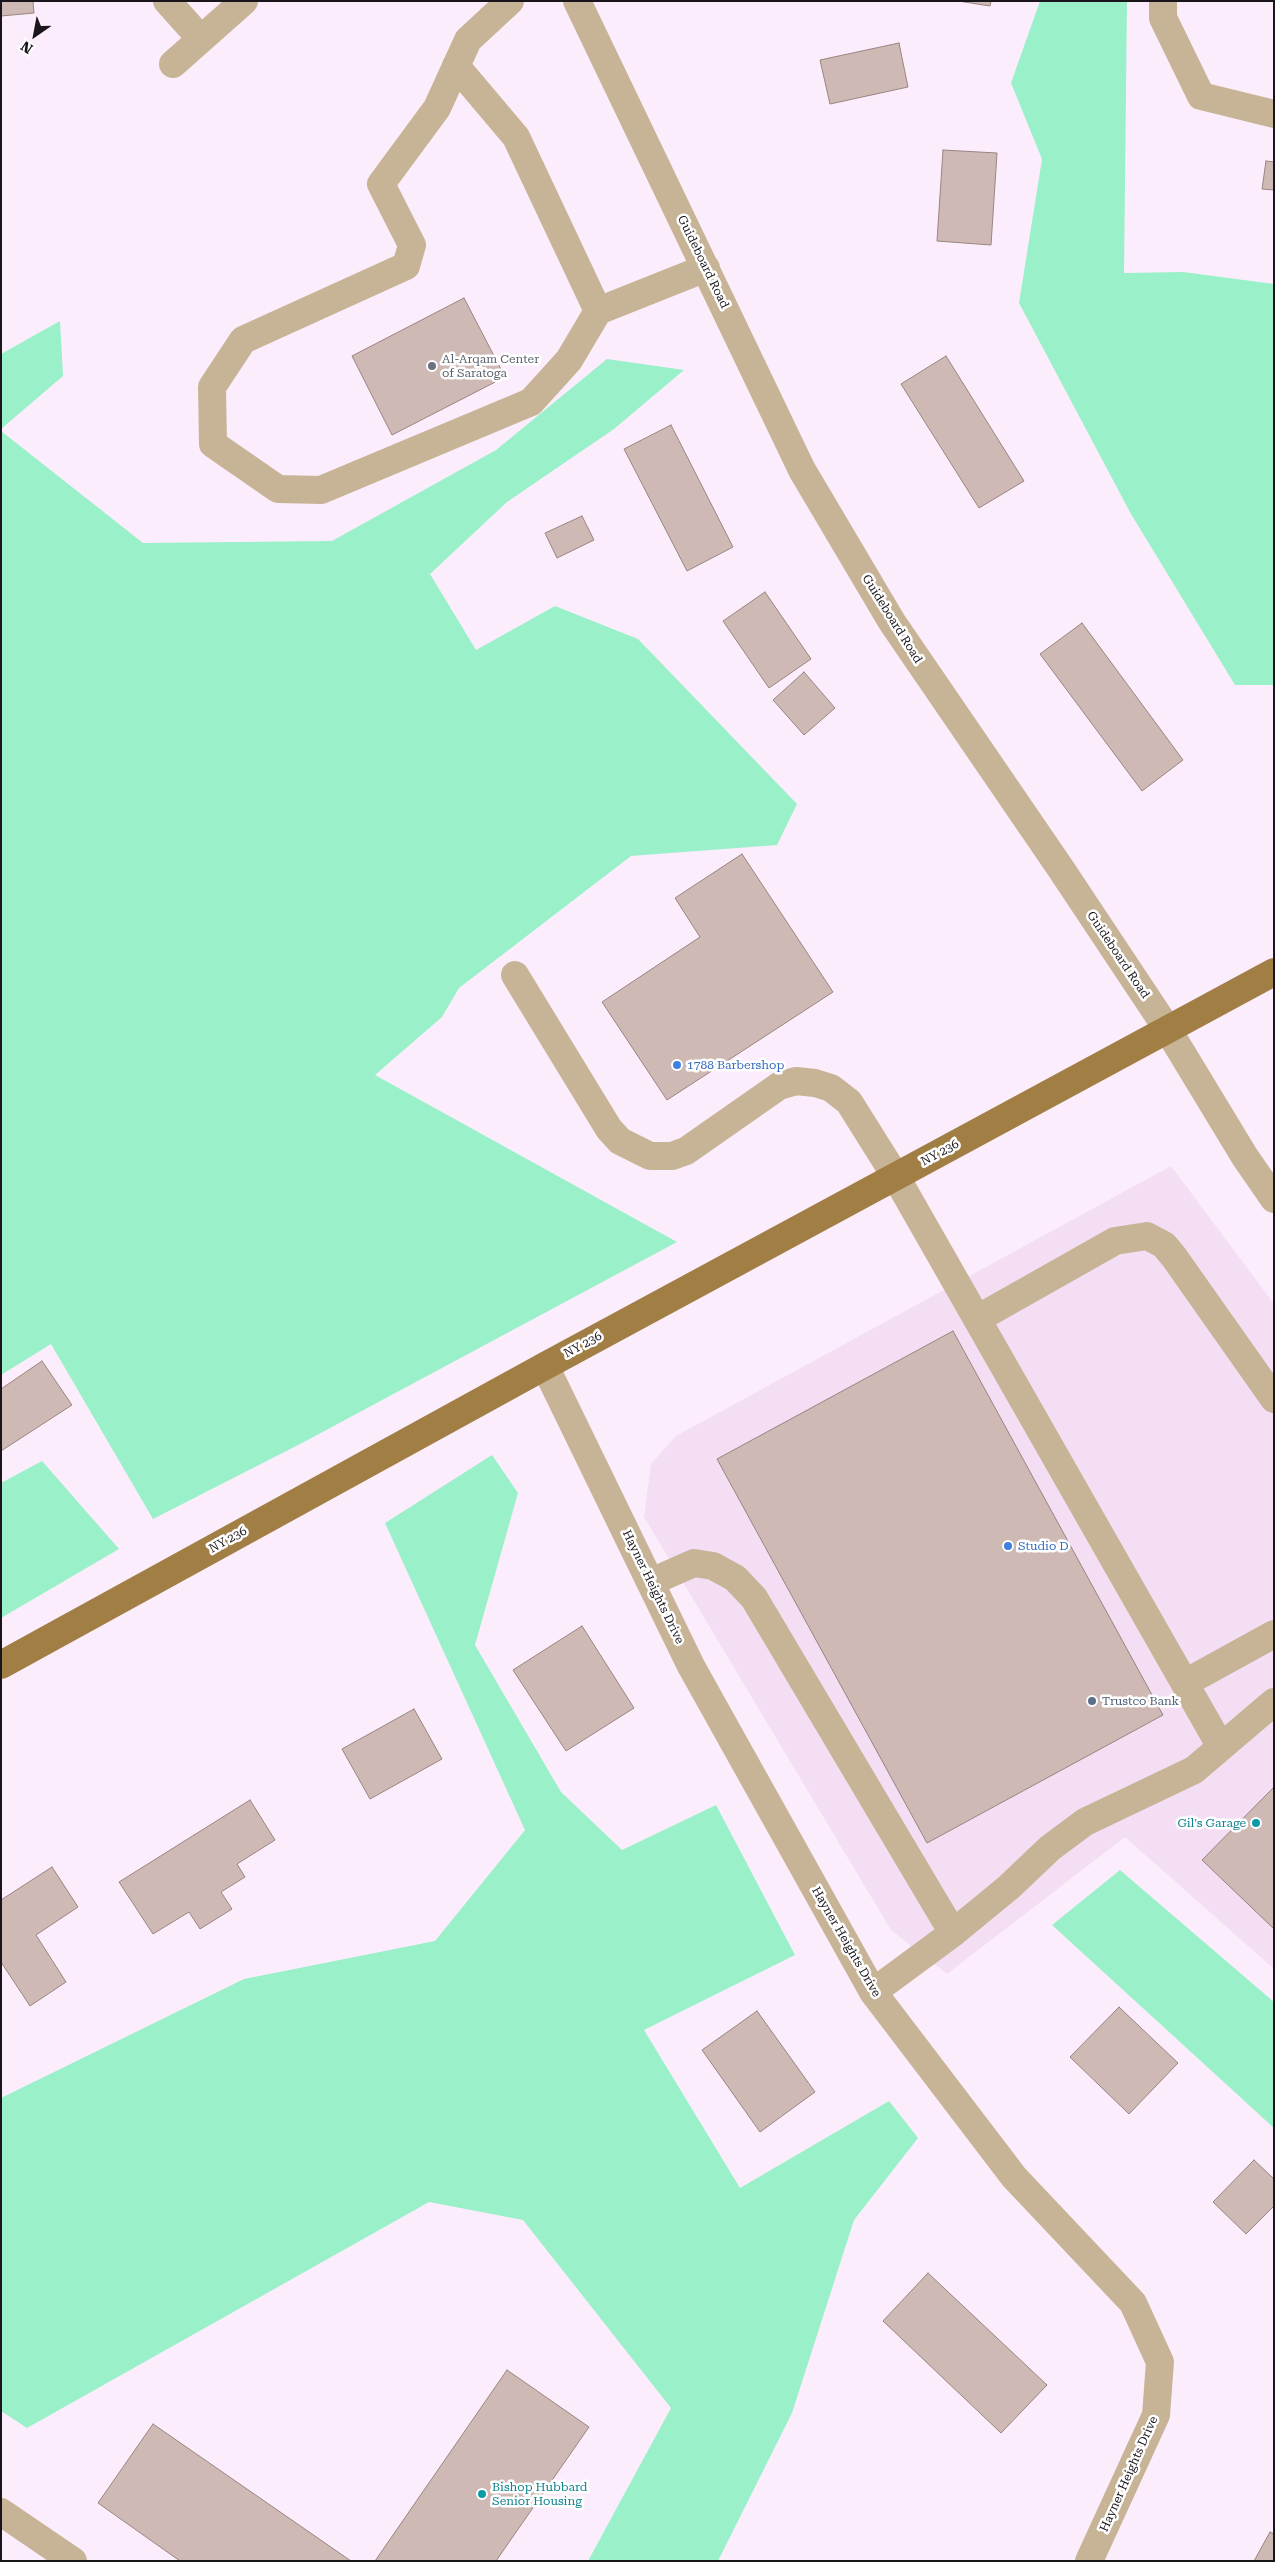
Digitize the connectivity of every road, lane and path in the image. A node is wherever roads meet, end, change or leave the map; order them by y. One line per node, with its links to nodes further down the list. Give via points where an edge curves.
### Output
1 (167, 1): 6 (street)
2 (244, 1): 6 (street)
3 (510, 1): 8 (street, via 468,40)
4 (578, 1): 10 (street, Guideboard Road)
5 (1163, 1): 9 (street, via 1163,18 1201,96)
6 (201, 39): 7 (street)
7 (172, 64)
8 (456, 66): 11 (street, via 516,137); 11 (street, via 438,108 381,184 412,245 406,266 243,340 212,387 213,444 278,489 320,490 531,402 569,360)
9 (1274, 114)
10 (706, 268): 11 (street); 14 (street, Guideboard Road, via 802,470 892,622)
11 (598, 311)
12 (1274, 972): 14 (main road, NY 236)
13 (515, 975): 15 (street, via 609,1129 620,1141 650,1156 672,1156 686,1151 779,1086 796,1081 815,1082 831,1088 849,1102)
14 (1168, 1030): 15 (main road, NY 236 / NY 236); 16 (street, Guideboard Road)
15 (896, 1177): 17 (street); 18 (main road, NY 236 / NY 236)
16 (1274, 1199)
17 (977, 1320): 19 (street, via 1115,1241 1147,1236 1164,1245 1174,1257); 23 (street)
18 (545, 1366): 20 (street, Hayner Heights Drive); 22 (main road, NY 236 / NY 236)
19 (1274, 1399)
20 (651, 1582): 26 (street, via 694,1563 713,1566 735,1578 754,1598); 27 (street, Hayner Heights Drive, via 691,1666)
21 (1274, 1634): 23 (street)
22 (1, 1665)
23 (1185, 1683): 25 (street)
24 (1274, 1702): 25 (street)
25 (1221, 1747): 26 (street, via 1194,1770 1085,1822 1050,1848)
26 (953, 1933): 27 (street)
27 (873, 1992): 30 (street, Hayner Heights Drive, via 1014,2177 1133,2303 1160,2362 1156,2415)
28 (1, 2512): 29 (street)
29 (59, 2557)
30 (1089, 2561)

